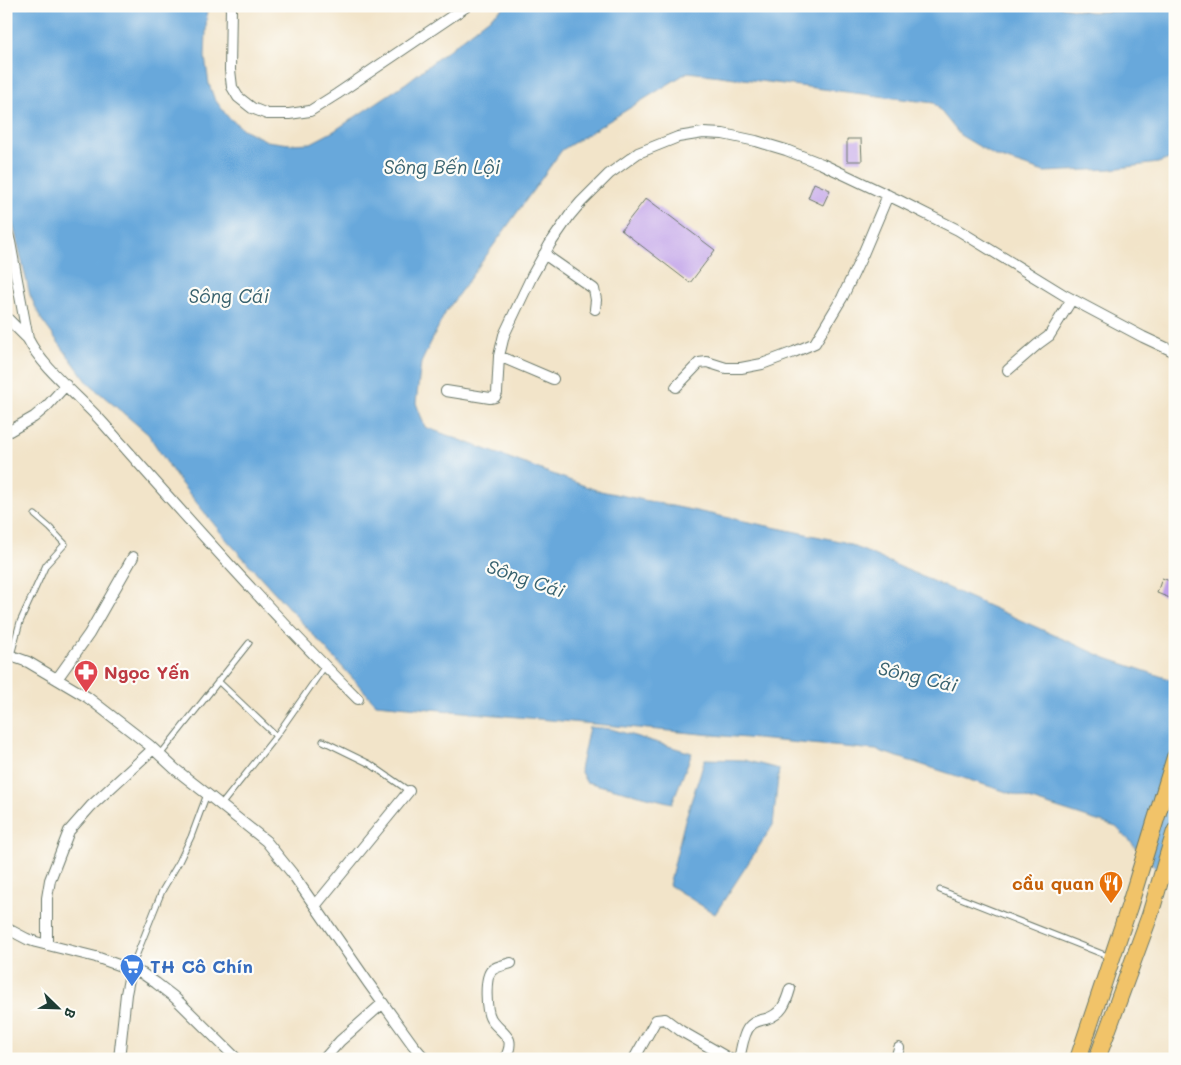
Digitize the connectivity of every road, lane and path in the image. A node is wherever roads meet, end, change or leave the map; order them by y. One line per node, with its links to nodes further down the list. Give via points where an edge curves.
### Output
1 (231, 6): 2 (street, via 232,87 238,97 252,108 267,114 289,114 310,111)
2 (467, 6)
3 (888, 195): 5 (street, via 822,164 756,141 723,134 678,137 638,153 609,174 570,215); 6 (street, via 958,230); 15 (street, via 864,254 815,343 762,364 741,368 699,363)
4 (6, 228): 9 (street)
5 (544, 254): 7 (street, via 594,290); 11 (street, via 504,335)
6 (1072, 299): 10 (street); 12 (street, via 1049,336)
7 (595, 309)
8 (6, 317): 9 (street)
9 (28, 339): 14 (street)
10 (1175, 352)
11 (499, 356): 13 (street); 16 (street, via 495,397)
12 (1008, 370)
13 (553, 378)
14 (66, 385): 17 (street, via 34,417); 22 (street)
15 (676, 386)
16 (446, 391)
17 (6, 433)
18 (35, 515): 21 (lane, via 65,544 46,565)
19 (133, 557): 23 (street, via 88,634)
20 (249, 643): 24 (lane)
21 (9, 655): 23 (street)
22 (325, 666): 25 (street); 26 (lane)
23 (57, 679): 28 (street, via 87,698)
24 (218, 681): 26 (lane); 28 (lane)
25 (358, 699)
26 (276, 736): 32 (lane)
27 (323, 741): 30 (lane, via 370,764)
28 (156, 752): 31 (street); 37 (street, via 91,806 69,831 50,880)
29 (1175, 758): 38 (main road)
30 (409, 791): 35 (street)
31 (207, 794): 32 (street); 40 (lane)
32 (221, 805): 35 (street, via 266,841)
33 (1175, 831): 54 (main road, via 1150,915)
34 (940, 890): 38 (lane)
35 (315, 906): 42 (street)
36 (6, 928): 37 (street)
37 (47, 945): 40 (street)
38 (1112, 958): 53 (main road)
39 (511, 963): 48 (street, via 493,969 486,987 490,1018 510,1042)
40 (131, 969): 44 (street); 45 (street, via 174,997)
41 (790, 989): 51 (street, via 780,1012 752,1023)
42 (383, 1003): 46 (street); 47 (street)
43 (900, 1048): 52 (street)
44 (119, 1059)
45 (236, 1059)
46 (324, 1059)
47 (425, 1059)
48 (505, 1059)
49 (634, 1059): 50 (street, via 656,1020 665,1019)
50 (730, 1059)
51 (739, 1059)
52 (896, 1059)
53 (1078, 1059)
54 (1097, 1059)

